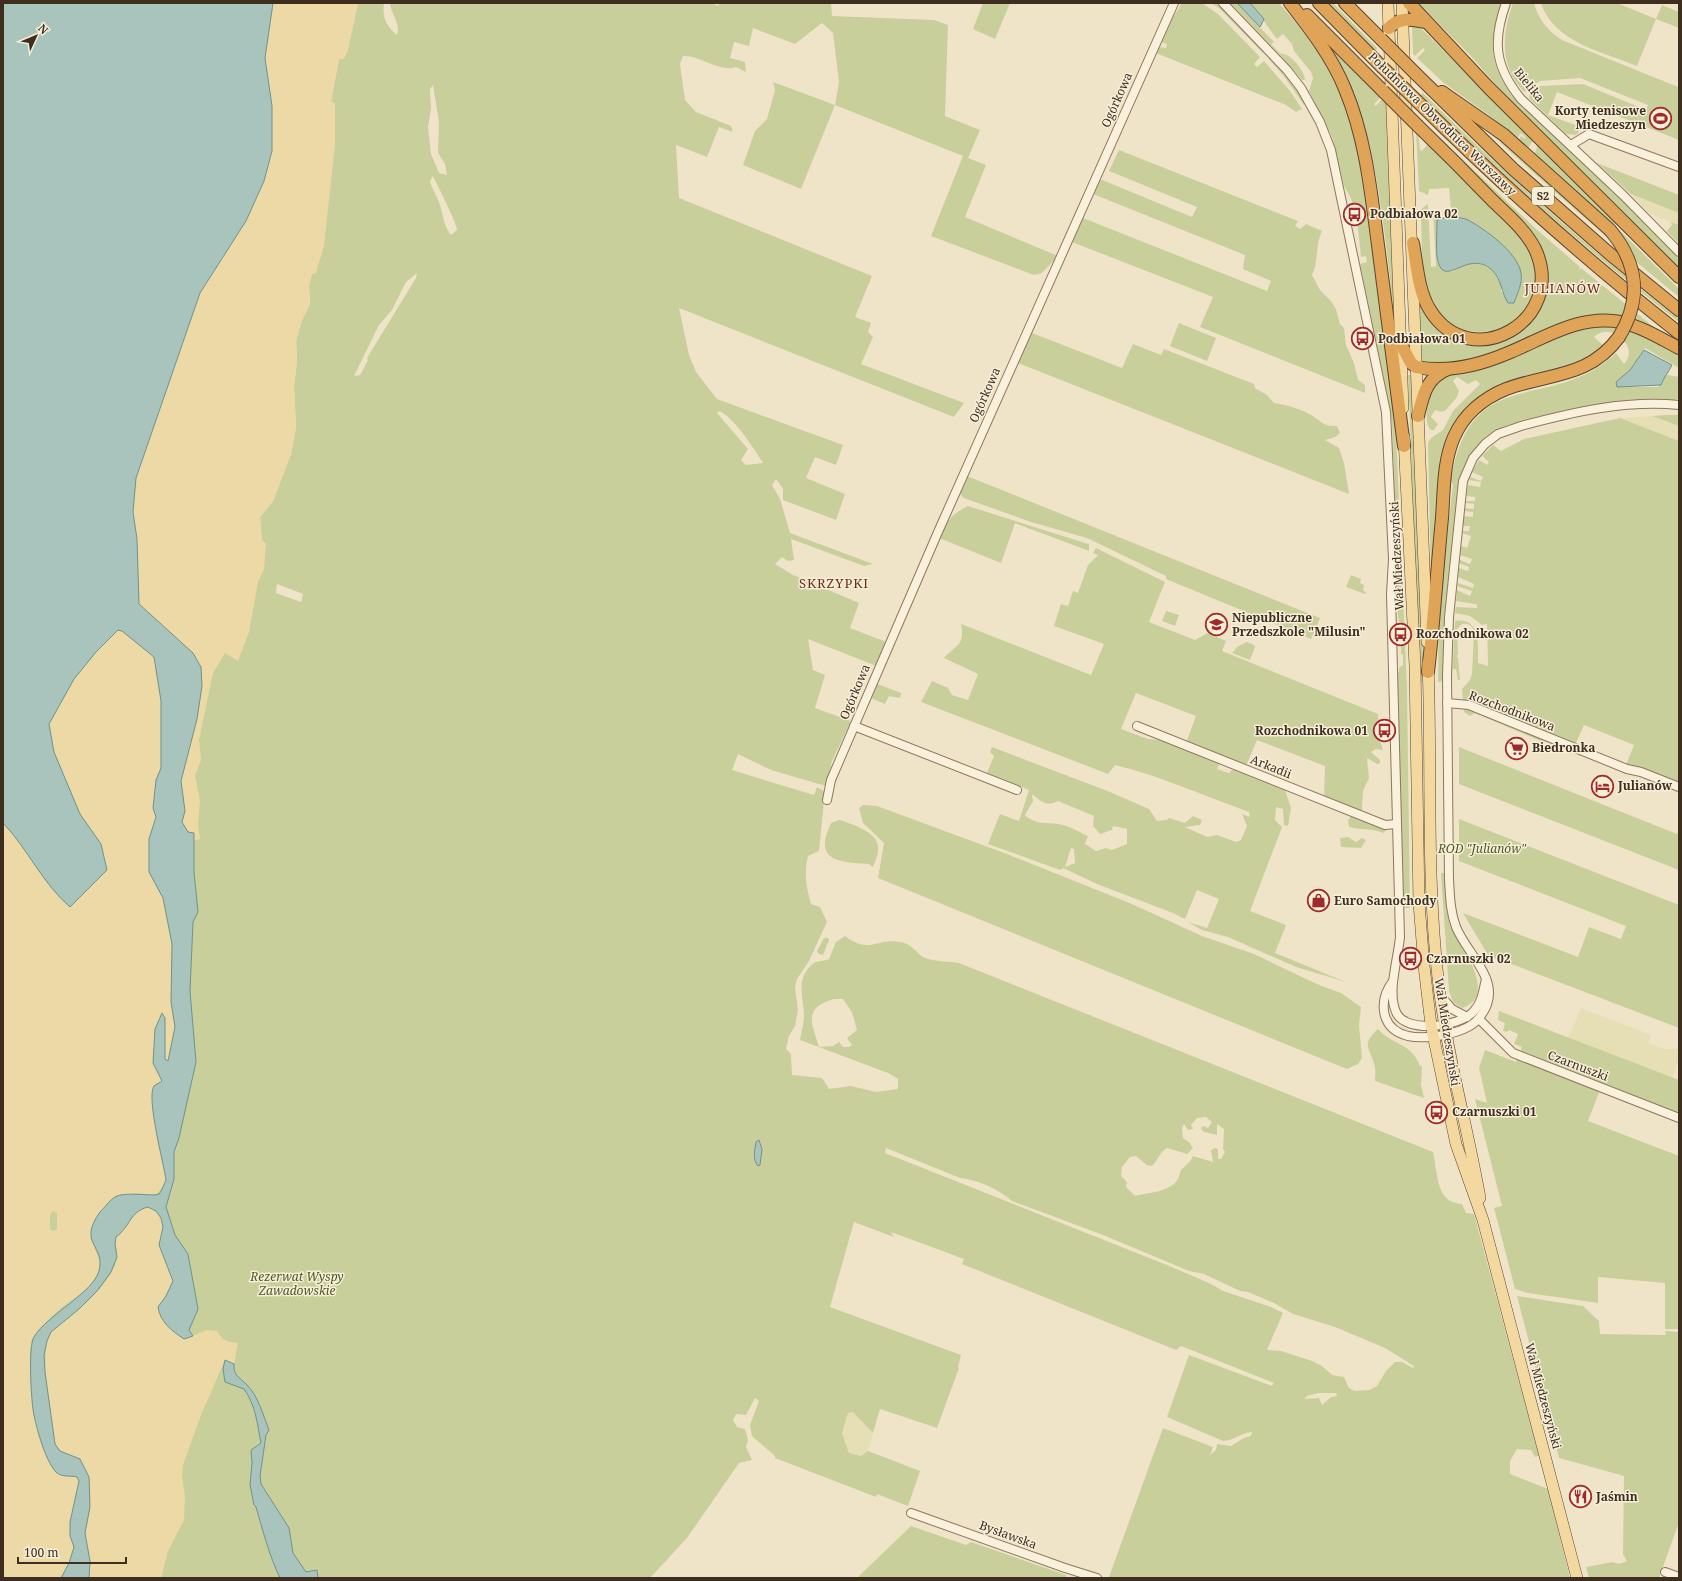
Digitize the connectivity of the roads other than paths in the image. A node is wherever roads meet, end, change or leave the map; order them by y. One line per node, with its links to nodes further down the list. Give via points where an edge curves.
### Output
1 (1173, 3): 31 (street, Ogórkowa, via 1003,383)
2 (1223, 3): 36 (street, Wał Miedzeszyński, via 1287,70 1310,104 1331,150 1346,215 1387,424 1393,559 1390,594)
3 (1290, 3): 28 (highway, via 1334,66 1349,99 1360,133 1376,225)
4 (1295, 3): 17 (highway, bridge, via 1531,242 1540,262 1542,277 1535,307 1521,324 1502,336 1477,339 1453,332 1440,323 1425,302)
5 (1319, 3): 21 (highway, Południowa Obwodnica Warszawy / S2, bridge, via 1382,67 1529,207)
6 (1345, 3): 14 (highway, Południowa Obwodnica Warszawy / S2, bridge)
7 (1388, 3): 13 (main road, Wał Miedzeszyński)
8 (1402, 3): 11 (main road, Wał Miedzeszyński)
9 (1409, 3): 12 (highway)
10 (1506, 3): 15 (street, Bielika, via 1497,47 1504,75 1521,99)
11 (1403, 20): 12 (highway); 13 (highway); 17 (main road, Wał Miedzeszyński)
12 (1425, 22): 19 (highway)
13 (1389, 28): 22 (main road, Wał Miedzeszyński)
14 (1416, 74): 20 (highway, Południowa Obwodnica Warszawy / S2, via 1519,174 1610,254); 29 (highway, bridge, via 1504,135 1610,230 1626,253 1634,284 1632,309 1619,337 1599,358 1577,370 1493,395 1469,414 1456,432 1447,465 1435,618)
15 (1571, 145): 16 (street, via 1589,134); 18 (street, Bielika)
16 (1679, 167)
17 (1413, 243): 24 (main road, Wał Miedzeszyński)
18 (1679, 252)
19 (1679, 277)
20 (1679, 310)
21 (1679, 333)
22 (1402, 346): 24 (highway); 28 (main road, Wał Miedzeszyński)
23 (1679, 348): 25 (highway, via 1631,325 1596,321 1564,327 1491,360)
24 (1416, 367): 25 (highway); 27 (main road, Wał Miedzeszyński)
25 (1451, 368): 27 (highway, via 1438,374 1428,384)
26 (1679, 405): 30 (street, via 1616,405 1539,421 1498,434 1477,453 1464,476 1460,501 1449,617)
27 (1418, 416): 29 (main road, Wał Miedzeszyński)
28 (1404, 446): 43 (main road, Wał Miedzeszyński, via 1415,672 1419,910)
29 (1428, 672): 39 (main road, Wał Miedzeszyński, via 1432,899)
30 (1447, 703): 33 (street, Rozchodnikowa, via 1470,705 1593,756); 37 (street, via 1451,908 1459,932)
31 (854, 726): 34 (street); 35 (street, Ogórkowa, via 829,784)
32 (1137, 726): 36 (street, Arkadii, via 1385,825)
33 (1679, 787)
34 (1017, 790)
35 (827, 800)
36 (1397, 824): 38 (street, Wał Miedzeszyński, via 1400,937)
37 (1486, 979): 40 (street, via 1480,1003); 41 (street, via 1489,983 1490,996)
38 (1393, 980): 43 (street, via 1394,1007 1400,1020); 43 (street, via 1383,1000 1383,1010 1390,1024 1407,1036)
39 (1440, 995): 40 (street, via 1452,1009); 42 (main road, Wał Miedzeszyński)
40 (1467, 1017): 42 (street)
41 (1479, 1019): 42 (street, via 1462,1030); 44 (street, Czarnuszki, via 1513,1053)
42 (1445, 1029): 43 (street); 45 (main road, Wał Miedzeszyński)
43 (1432, 1030): 45 (main road, Wał Miedzeszyński, via 1456,1144)
44 (1679, 1118)
45 (1483, 1220): 50 (main road, Wał Miedzeszyński)
46 (911, 1513): 48 (street, Bysławska)
47 (1665, 1572): 49 (street)
48 (1091, 1577)
49 (1679, 1577)
50 (1577, 1578)

